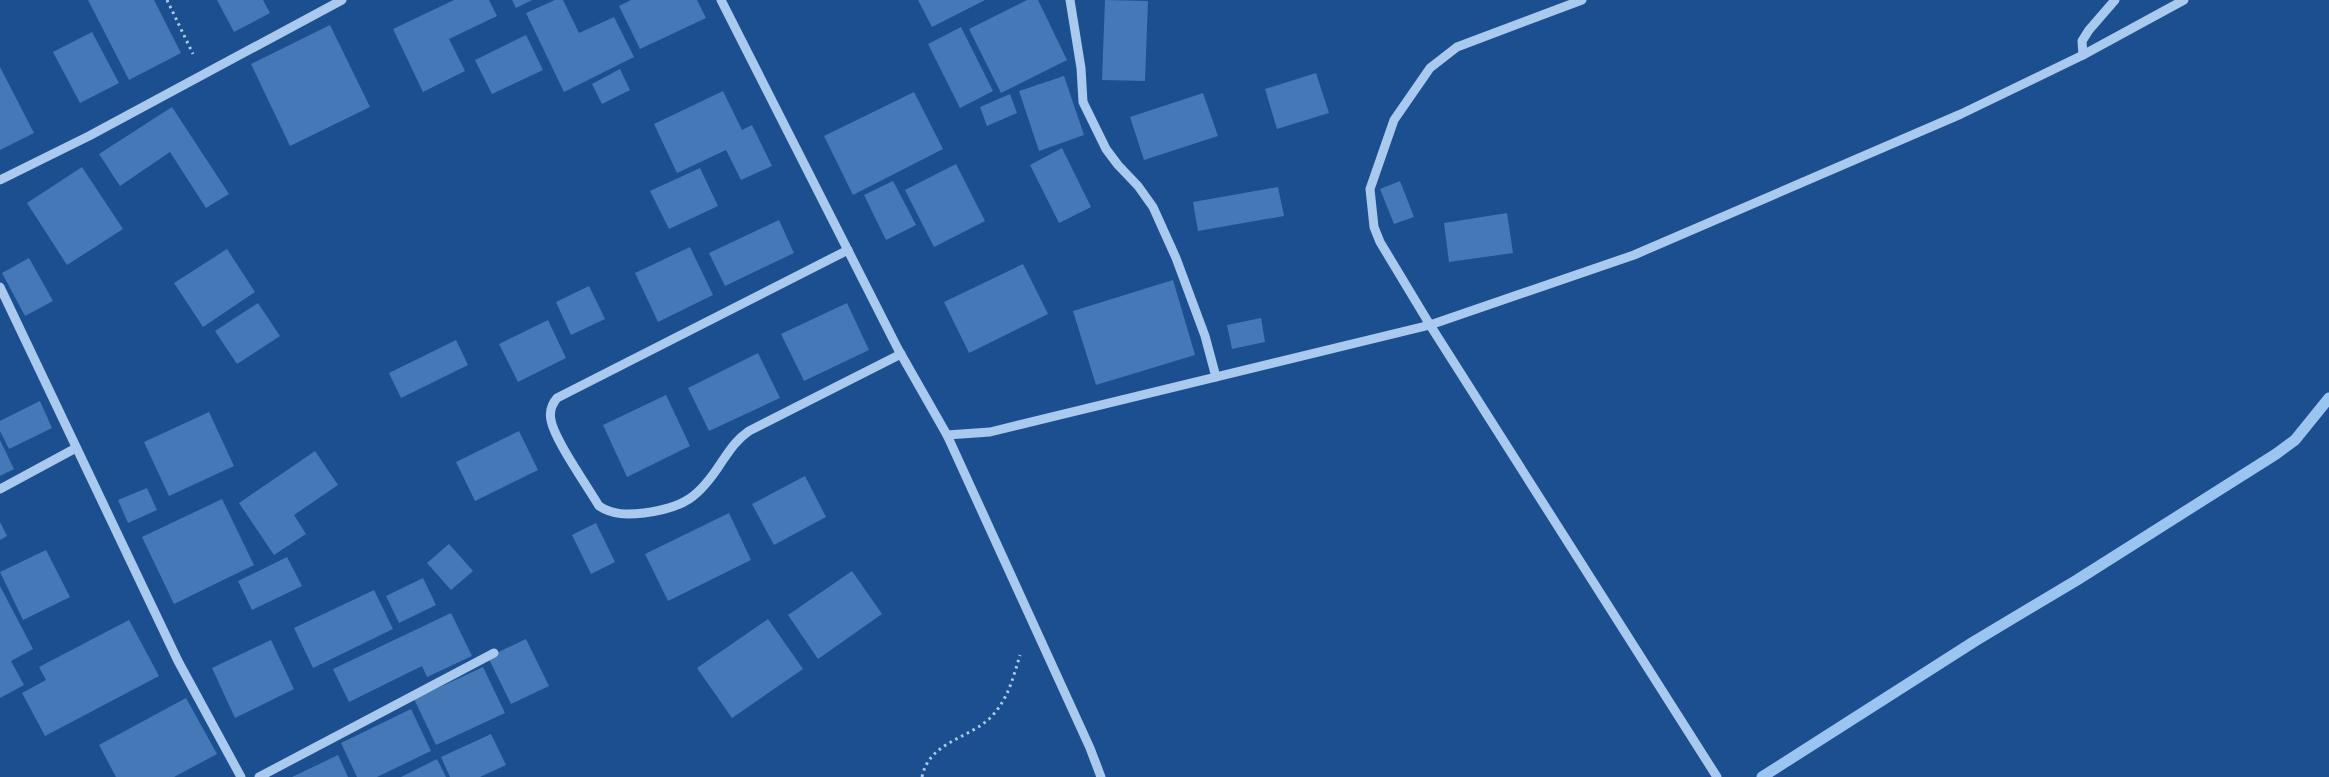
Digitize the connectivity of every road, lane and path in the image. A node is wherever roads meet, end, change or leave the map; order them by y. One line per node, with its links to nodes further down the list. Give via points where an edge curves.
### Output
1 (168, 0): 9 (path)
2 (342, 0): 9 (street)
3 (721, 0): 11 (street)
4 (1070, 0): 15 (street, via 1083,102 1106,149 1152,207 1176,258 1205,336)
5 (1582, 0): 13 (street, via 1458,47 1430,68 1394,120 1370,189 1374,227)
6 (2115, 0): 8 (street, via 2082,40)
7 (2184, 0): 8 (street)
8 (2083, 55): 13 (street, via 1961,114 1634,255)
9 (203, 74): 10 (street)
10 (0, 180)
11 (848, 250): 14 (street); 14 (street, via 557,398 551,404 551,420 556,435 599,506 609,513 628,515 667,510 692,498 708,482 735,442 749,431)
12 (0, 287): 17 (street)
13 (1430, 324): 15 (street); 25 (street)
14 (901, 354): 16 (street)
15 (1216, 377): 16 (street, via 990,432)
16 (946, 435): 19 (street)
17 (76, 448): 18 (street); 21 (street, via 178,661)
18 (0, 489)
19 (1037, 633): 23 (path, via 1023,645 1004,702 989,719 932,755); 24 (street)
20 (494, 653): 22 (street)
21 (241, 777)
22 (259, 777)
23 (922, 777)
24 (1101, 777)
25 (1717, 777)

